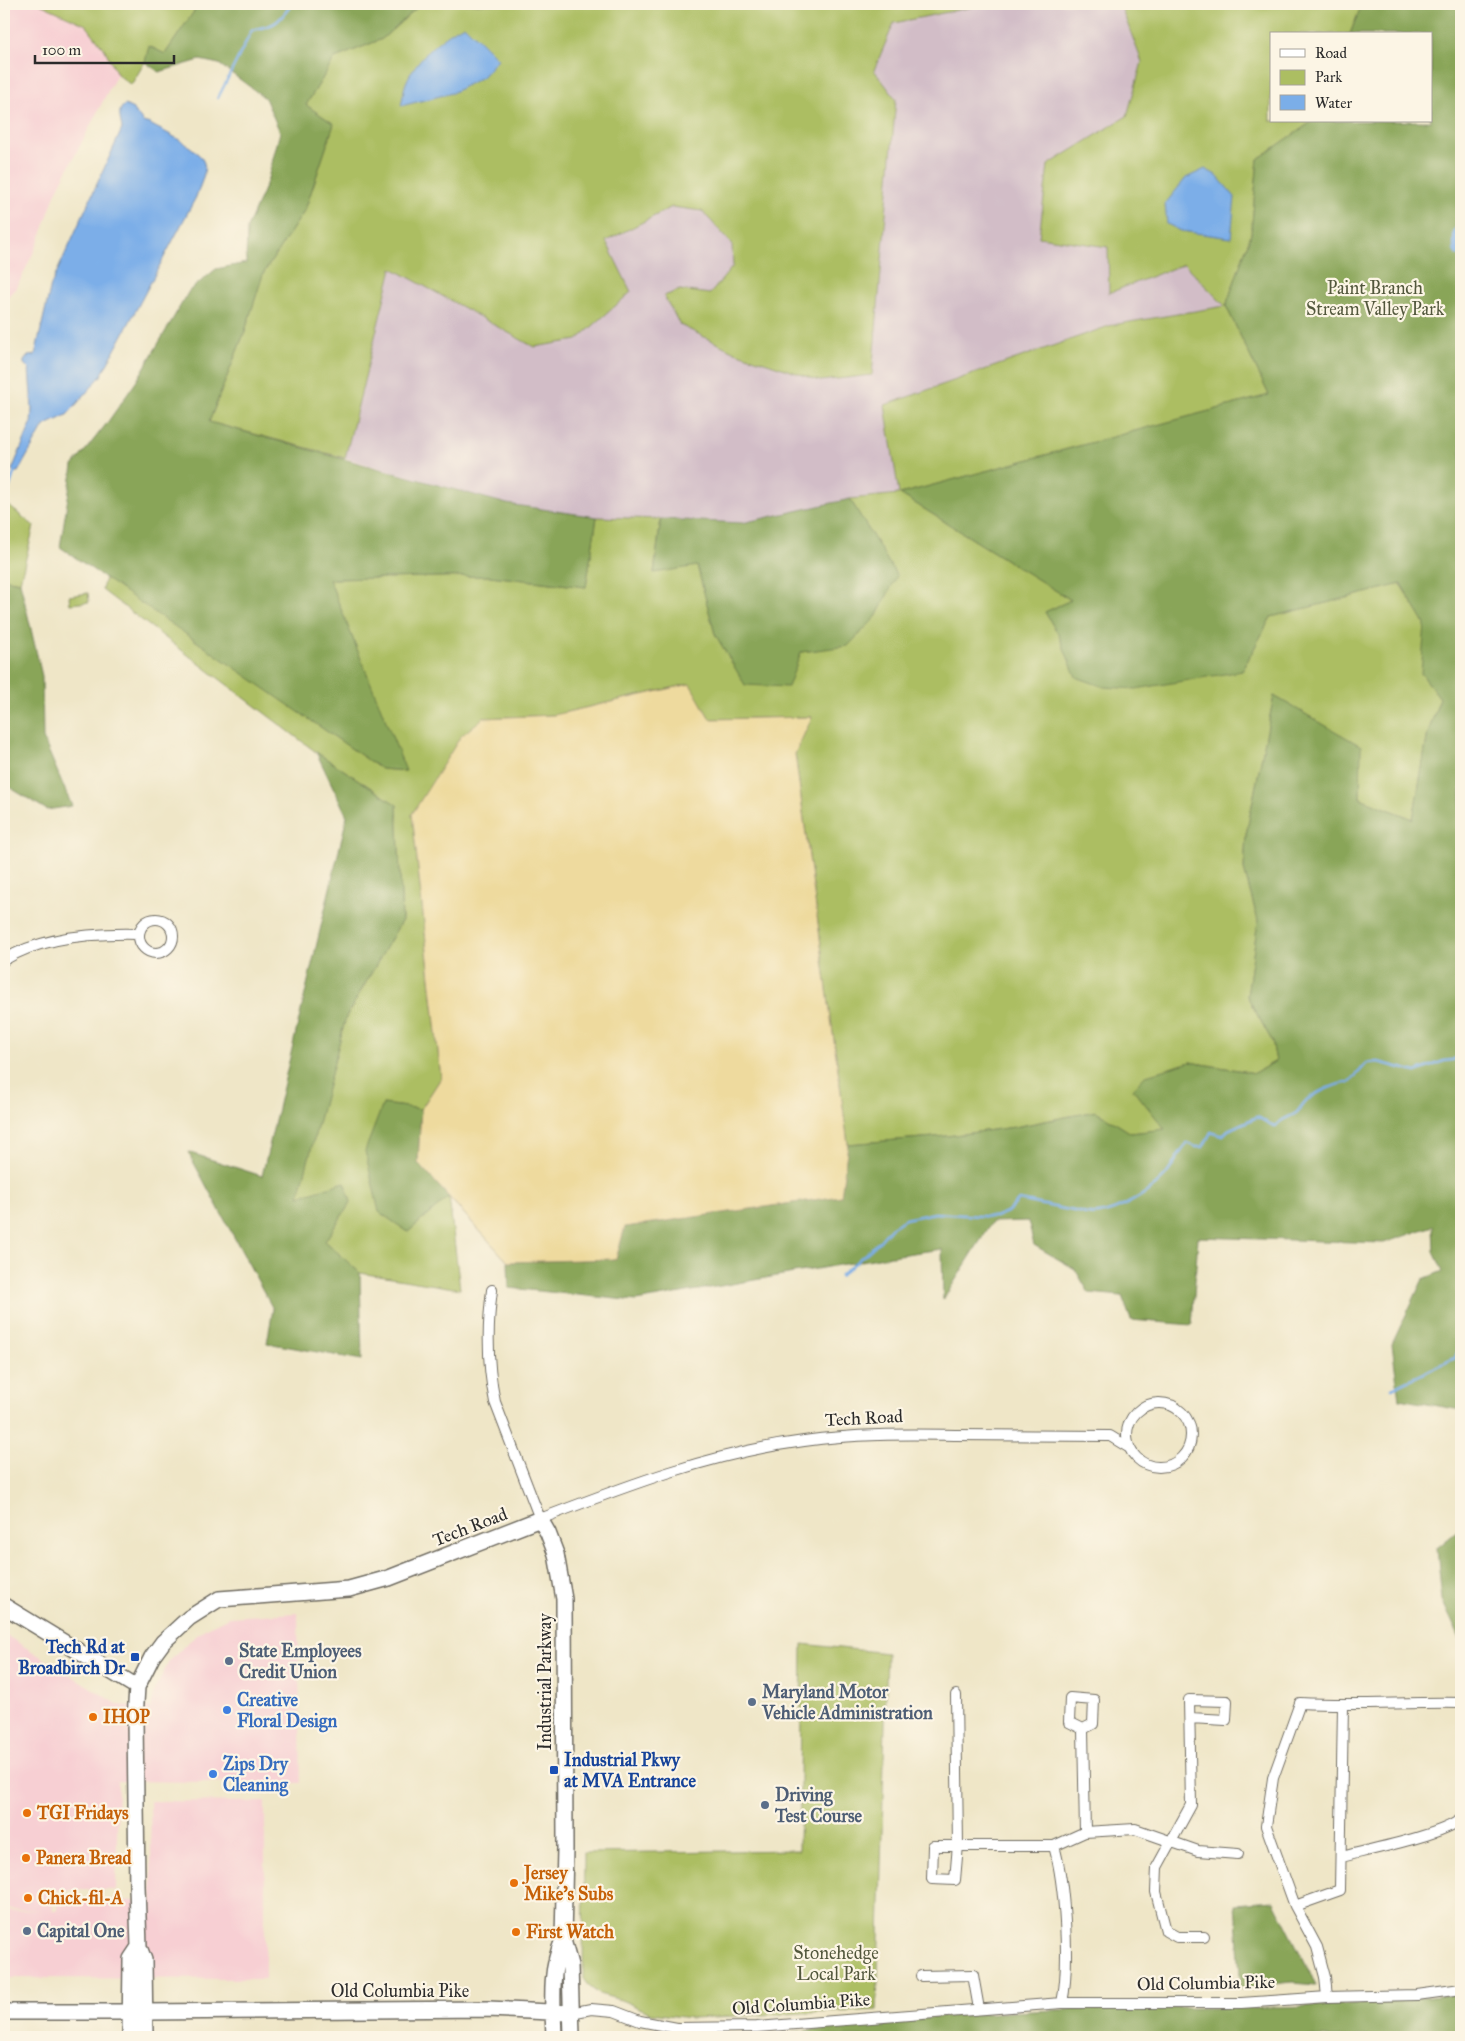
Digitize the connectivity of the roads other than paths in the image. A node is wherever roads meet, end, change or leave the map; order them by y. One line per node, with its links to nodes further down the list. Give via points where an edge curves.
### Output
1 (138, 934): 2 (street, via 105,933 76,937 35,947)
2 (4, 960)
3 (492, 1290): 7 (street, Industrial Parkway, via 488,1350 494,1402)
4 (1129, 1422): 5 (street); 6 (street); 6 (street, via 1140,1408 1161,1403 1182,1413 1188,1422 1191,1438 1186,1454 1168,1467 1143,1464)
5 (1110, 1436): 6 (street); 7 (street, Tech Road, via 878,1434 804,1441 737,1453 676,1470)
6 (1128, 1447)
7 (540, 1519): 9 (street, Tech Road, via 390,1578 349,1590 219,1599 189,1618 163,1642); 23 (street, Industrial Parkway, via 539,1536 544,1552 559,1574 564,1599)
8 (4, 1606): 9 (street)
9 (137, 1687): 31 (street, Tech Road, via 135,1791 139,1947 131,1959)
10 (956, 1695): 18 (street, via 958,1845)
11 (1461, 1702): 12 (street)
12 (1343, 1705): 20 (street); 21 (street, via 1300,1703 1273,1778 1266,1826)
13 (1190, 1718): 17 (street, via 1191,1805)
14 (1083, 1729): 16 (street)
15 (1461, 1819): 20 (street, via 1455,1825 1415,1838)
16 (1085, 1832): 17 (street, via 1136,1829); 18 (street)
17 (1172, 1842): 19 (street, via 1198,1851); 22 (street, via 1157,1867 1156,1892 1166,1931 1177,1937)
18 (1054, 1846): 27 (street, via 1064,1908 1066,1946)
19 (1238, 1854)
20 (1341, 1857): 21 (street, via 1340,1890)
21 (1295, 1906): 26 (street, via 1317,1947)
22 (1204, 1936)
23 (563, 1940): 29 (street, Industrial Parkway, via 553,1969); 32 (street, Industrial Parkway, via 570,1965)
24 (921, 1976): 28 (street, via 974,1975)
25 (1461, 1989): 26 (street, Old Columbia Pike, via 1417,1995)
26 (1327, 1997): 27 (street, Old Columbia Pike, via 1241,2003)
27 (1062, 2003): 28 (street, Old Columbia Pike)
28 (979, 2009): 32 (street, Old Columbia Pike, via 758,2027 677,2028 614,2012 591,2009)
29 (553, 2011): 31 (street, Old Columbia Pike); 32 (street, Old Columbia Pike); 35 (street, Industrial Parkway)
30 (4, 2012): 31 (street, Old Columbia Pike)
31 (137, 2012): 33 (street, Tech Road); 34 (street, Tech Road)
32 (571, 2013): 36 (street, Industrial Parkway)
33 (130, 2037)
34 (144, 2037)
35 (554, 2037)
36 (572, 2037)

